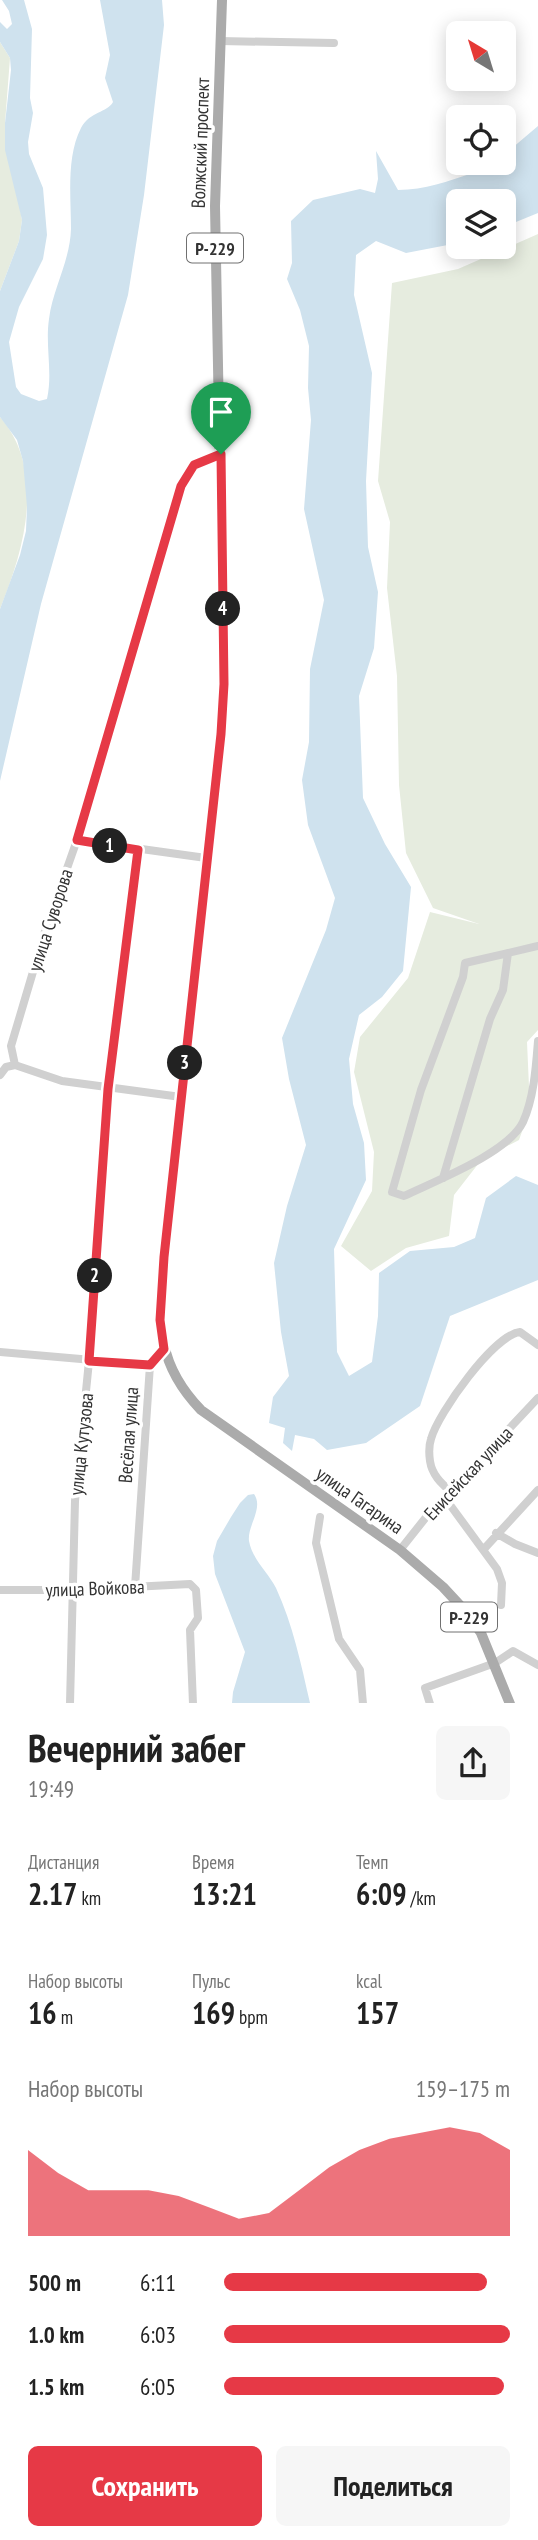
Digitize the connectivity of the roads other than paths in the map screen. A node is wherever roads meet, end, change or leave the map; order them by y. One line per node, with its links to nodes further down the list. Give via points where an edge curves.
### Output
1 (222, 0): 2 (main road, Волжский проспект / Р-229)
2 (220, 41): 3 (street); 4 (main road, Волжский проспект / Р-229, via 215,206)
3 (334, 43)
4 (221, 454): 5 (street, улица Суворова, via 194,465 181,486); 7 (main road, Р-229, via 224,684)
5 (77, 840): 6 (street); 11 (street, улица Суворова, via 10,1046)
6 (138, 850): 7 (street); 13 (street, улица Кутузова)
7 (206, 858): 14 (main road, Р-229)
8 (538, 946): 9 (street)
9 (508, 953): 15 (street, via 503,990 490,1019); 15 (street, via 465,963 392,1192 404,1196)
10 (538, 1041): 15 (street, via 537,1066 523,1122 508,1142)
11 (15, 1065): 12 (street); 13 (street, via 62,1081)
12 (0, 1075)
13 (108, 1089): 14 (street); 19 (street, улица Кутузова)
14 (181, 1097): 17 (main road, Р-229, via 163,1269 160,1320)
15 (443, 1178)
16 (538, 1345): 23 (street, via 520,1332 503,1339 452,1399 430,1449 435,1477)
17 (164, 1349): 20 (street, Весёлая улица); 27 (main road, улица Гагарина / Р-229, via 184,1392 201,1410)
18 (0, 1352): 19 (street)
19 (89, 1361): 20 (street); 31 (street, улица Кутузова, via 75,1502)
20 (150, 1365): 29 (street, Весёлая улица)
21 (538, 1398): 23 (street, Енисейская улица)
22 (538, 1490): 25 (street)
23 (448, 1495): 26 (street); 27 (street, Енисейская улица)
24 (320, 1517): 37 (street, via 316,1542 340,1639 360,1670)
25 (496, 1534): 26 (street); 28 (street)
26 (484, 1549): 32 (street, via 502,1583)
27 (400, 1550): 34 (main road, улица Гагарина / Р-229, via 467,1614)
28 (538, 1553)
29 (135, 1587): 31 (street, улица Войкова); 36 (street, улица Войкова, via 190,1584 196,1590 198,1618 190,1630)
30 (0, 1590): 31 (street, улица Войкова)
31 (74, 1590): 35 (street, улица Кутузова)
32 (501, 1605)
33 (537, 1662): 34 (street, via 513,1651)
34 (495, 1663): 38 (street, via 425,1688); 39 (main road, улица Гагарина / Р-229)
35 (70, 1703)
36 (193, 1703)
37 (363, 1703)
38 (430, 1703)
39 (510, 1703)

